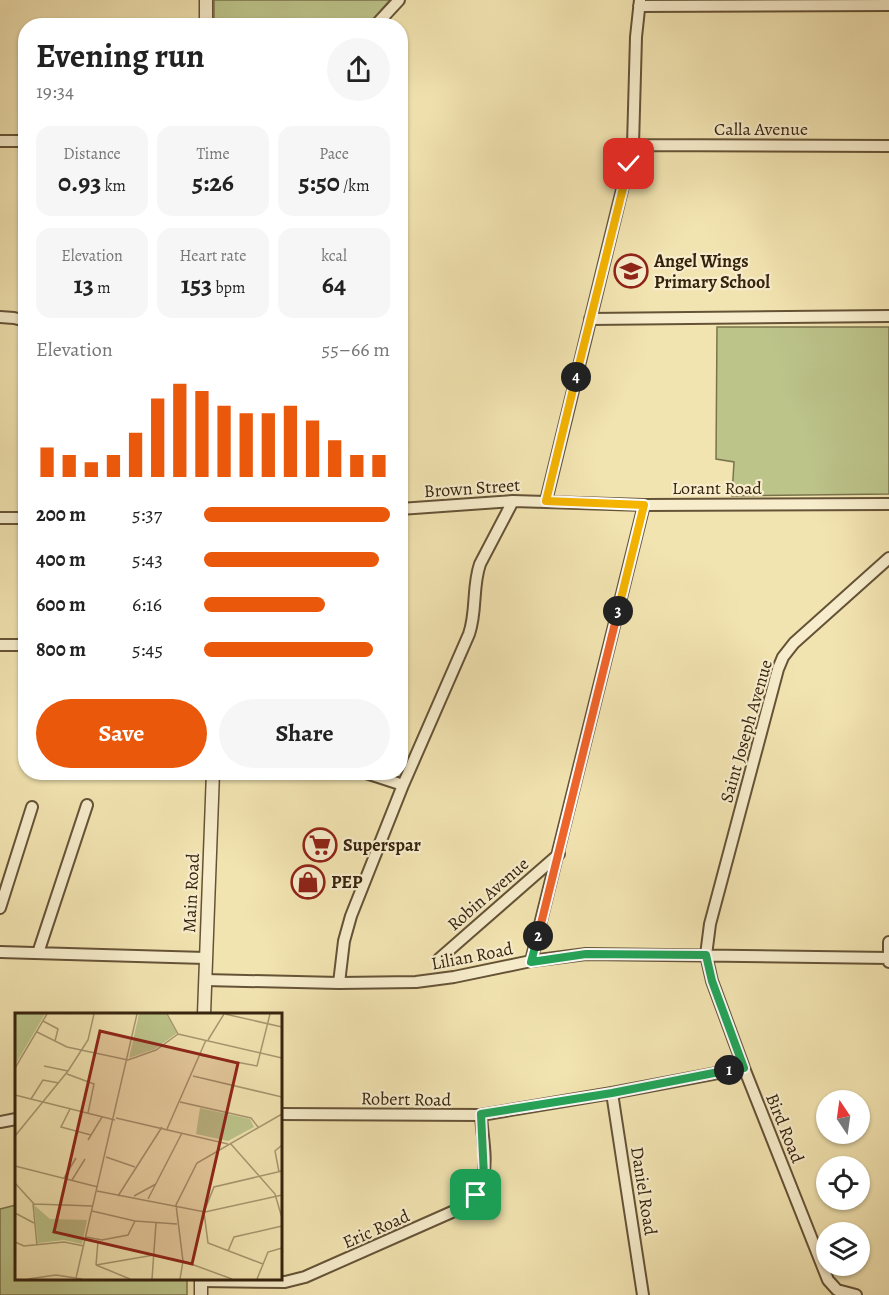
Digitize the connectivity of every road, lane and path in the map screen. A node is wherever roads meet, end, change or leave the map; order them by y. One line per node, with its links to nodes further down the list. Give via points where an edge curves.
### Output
1 (206, 0): 5 (street)
2 (399, 0): 6 (street)
3 (639, 3): 4 (street); 9 (street)
4 (889, 5)
5 (207, 18)
6 (382, 18)
7 (0, 141): 8 (street)
8 (18, 141)
9 (633, 145): 10 (street, Calla Avenue); 14 (street)
10 (889, 146)
11 (889, 316): 14 (street)
12 (0, 317): 13 (street)
13 (18, 319)
14 (590, 319): 16 (street)
15 (513, 501): 16 (street, Brown Street); 19 (street, Brown Street); 25 (street, via 480,564 472,626)
16 (546, 501): 18 (street, Lorant Road)
17 (889, 504): 18 (street, Lorant Road)
18 (644, 505): 32 (street, Robin Avenue)
19 (408, 508)
20 (0, 518): 21 (street)
21 (18, 518)
22 (889, 558): 37 (street, Saint Joseph Avenue, via 783,657 710,924)
23 (0, 645): 24 (street)
24 (18, 645)
25 (408, 773)
26 (213, 780): 38 (street, Main Road)
27 (388, 780): 29 (street)
28 (405, 780): 29 (street)
29 (403, 785): 43 (street, via 351,916)
30 (87, 806): 36 (street)
31 (32, 807): 33 (street)
32 (559, 854): 39 (street, Robin Avenue); 41 (street, Robin Avenue)
33 (0, 908)
34 (889, 942): 40 (street)
35 (0, 952): 36 (street)
36 (38, 953): 38 (street)
37 (706, 955): 40 (street, Lilian Road); 41 (street, Lilian Road, via 586,954); 45 (street, Bird Road)
38 (205, 958): 42 (street, Main Road)
39 (439, 958)
40 (888, 960)
41 (531, 962): 43 (street, Lilian Road, via 432,981)
42 (205, 980): 43 (street, Lilian Road); 44 (street, Main Road)
43 (339, 983)
44 (204, 1013)
45 (744, 1068): 46 (street, Robert Road); 53 (street, Bird Road)
46 (612, 1093): 48 (street, Robert Road); 54 (street, Daniel Road)
47 (282, 1114): 48 (street, Robert Road)
48 (481, 1114): 52 (street, Eric Road, via 484,1177 470,1202 324,1270)
49 (15, 1119): 50 (street)
50 (0, 1122)
51 (201, 1280): 52 (street, Eric Road); 55 (street)
52 (285, 1282): 56 (street)
53 (832, 1291): 57 (street, Bird Road)
54 (640, 1294)
55 (201, 1295)
56 (286, 1295)
57 (856, 1295)

